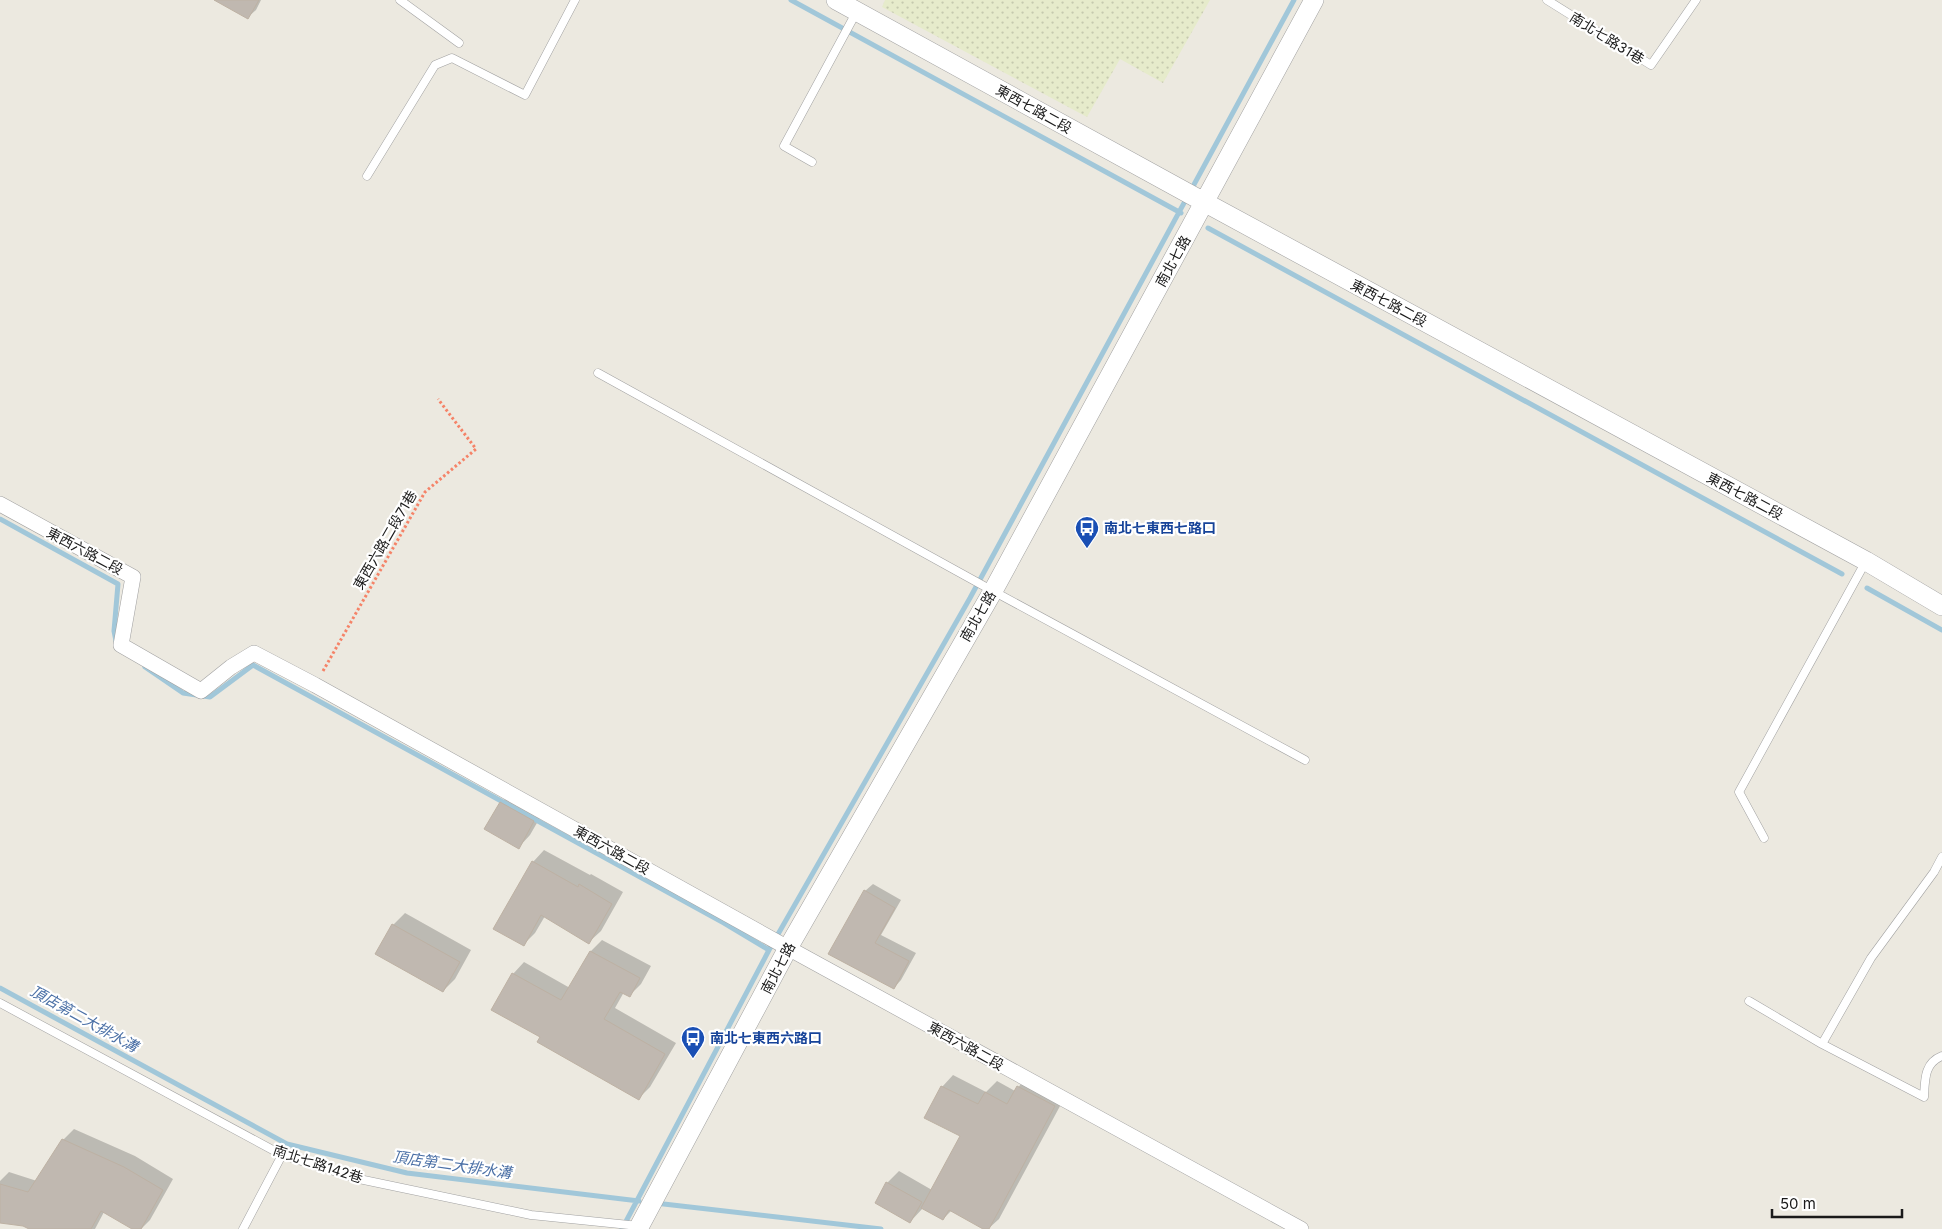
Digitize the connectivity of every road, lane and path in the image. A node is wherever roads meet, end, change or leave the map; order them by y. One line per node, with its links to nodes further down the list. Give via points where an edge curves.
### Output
1 (400, 0): 8 (lane)
2 (575, 0): 10 (lane, via 525,95 452,58 435,64)
3 (836, 0): 7 (street, 東西七路二段)
4 (1314, 0): 11 (street, 南北七路)
5 (1547, 0): 6 (lane, 南北七路31巷, via 1651,65)
6 (1696, 0)
7 (856, 11): 9 (lane, via 784,146); 11 (street, 東西七路二段)
8 (459, 43)
9 (812, 162)
10 (367, 176)
11 (1204, 202): 15 (street, 東西七路二段); 16 (street, 南北七路)
12 (598, 374): 16 (lane)
13 (438, 399): 18 (path, 東西六路二段71巷, via 476,449 425,492)
14 (0, 504): 18 (street, 東西六路二段, via 133,577 121,645 129,650 201,691 254,653)
15 (1866, 561): 17 (street, 東西七路二段); 20 (lane, via 1739,792)
16 (993, 591): 19 (lane); 24 (street, 南北七路)
17 (1942, 606)
18 (315, 685): 24 (street, 東西六路二段)
19 (1305, 760)
20 (1764, 838)
21 (1942, 857): 22 (lane)
22 (1934, 872): 23 (lane); 27 (lane, via 1871,958)
23 (1942, 876)
24 (788, 948): 30 (street, 南北七路); 32 (street, 東西六路二段)
25 (1749, 1001): 27 (lane)
26 (0, 1003): 29 (lane, 南北七路142巷)
27 (1822, 1044): 28 (lane, via 1924,1097 1925,1073 1933,1060)
28 (1942, 1056)
29 (282, 1155): 30 (lane, 南北七路142巷, via 359,1179 531,1215); 31 (lane)
30 (639, 1228)
31 (243, 1229)
32 (1302, 1229)

